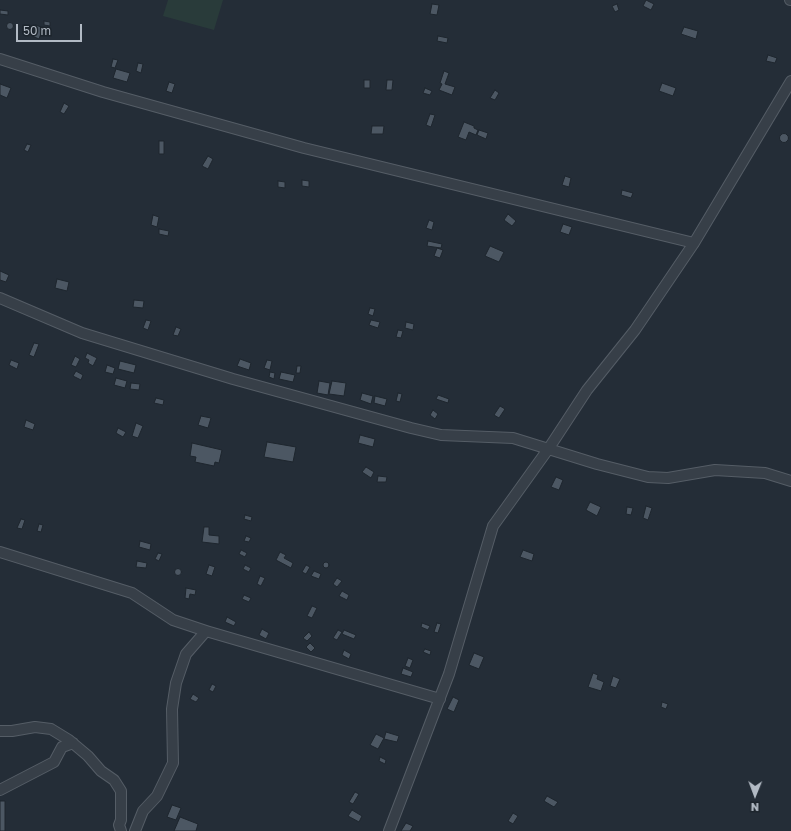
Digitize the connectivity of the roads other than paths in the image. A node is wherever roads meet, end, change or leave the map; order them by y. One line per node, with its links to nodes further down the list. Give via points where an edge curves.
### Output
1 (0, 59): 3 (street, via 103,92 304,148)
2 (791, 81): 3 (street)
3 (694, 242): 5 (street, via 635,330 587,390)
4 (0, 298): 5 (street, via 82,334 233,380 441,435 514,438)
5 (549, 448): 6 (street, via 597,464 648,476 668,478 715,470 765,473); 9 (street, via 494,526)
6 (791, 481)
7 (0, 552): 8 (street, via 132,593 173,620)
8 (206, 631): 9 (street); 14 (street, via 186,654 176,683 172,708 173,763 157,796 143,810)
9 (440, 699): 15 (street)
10 (0, 731): 11 (street, via 35,727 51,729)
11 (73, 743): 12 (street, via 62,747 54,762); 13 (street, via 100,771 114,780 121,791)
12 (0, 790)
13 (121, 831)
14 (135, 831)
15 (389, 831)

